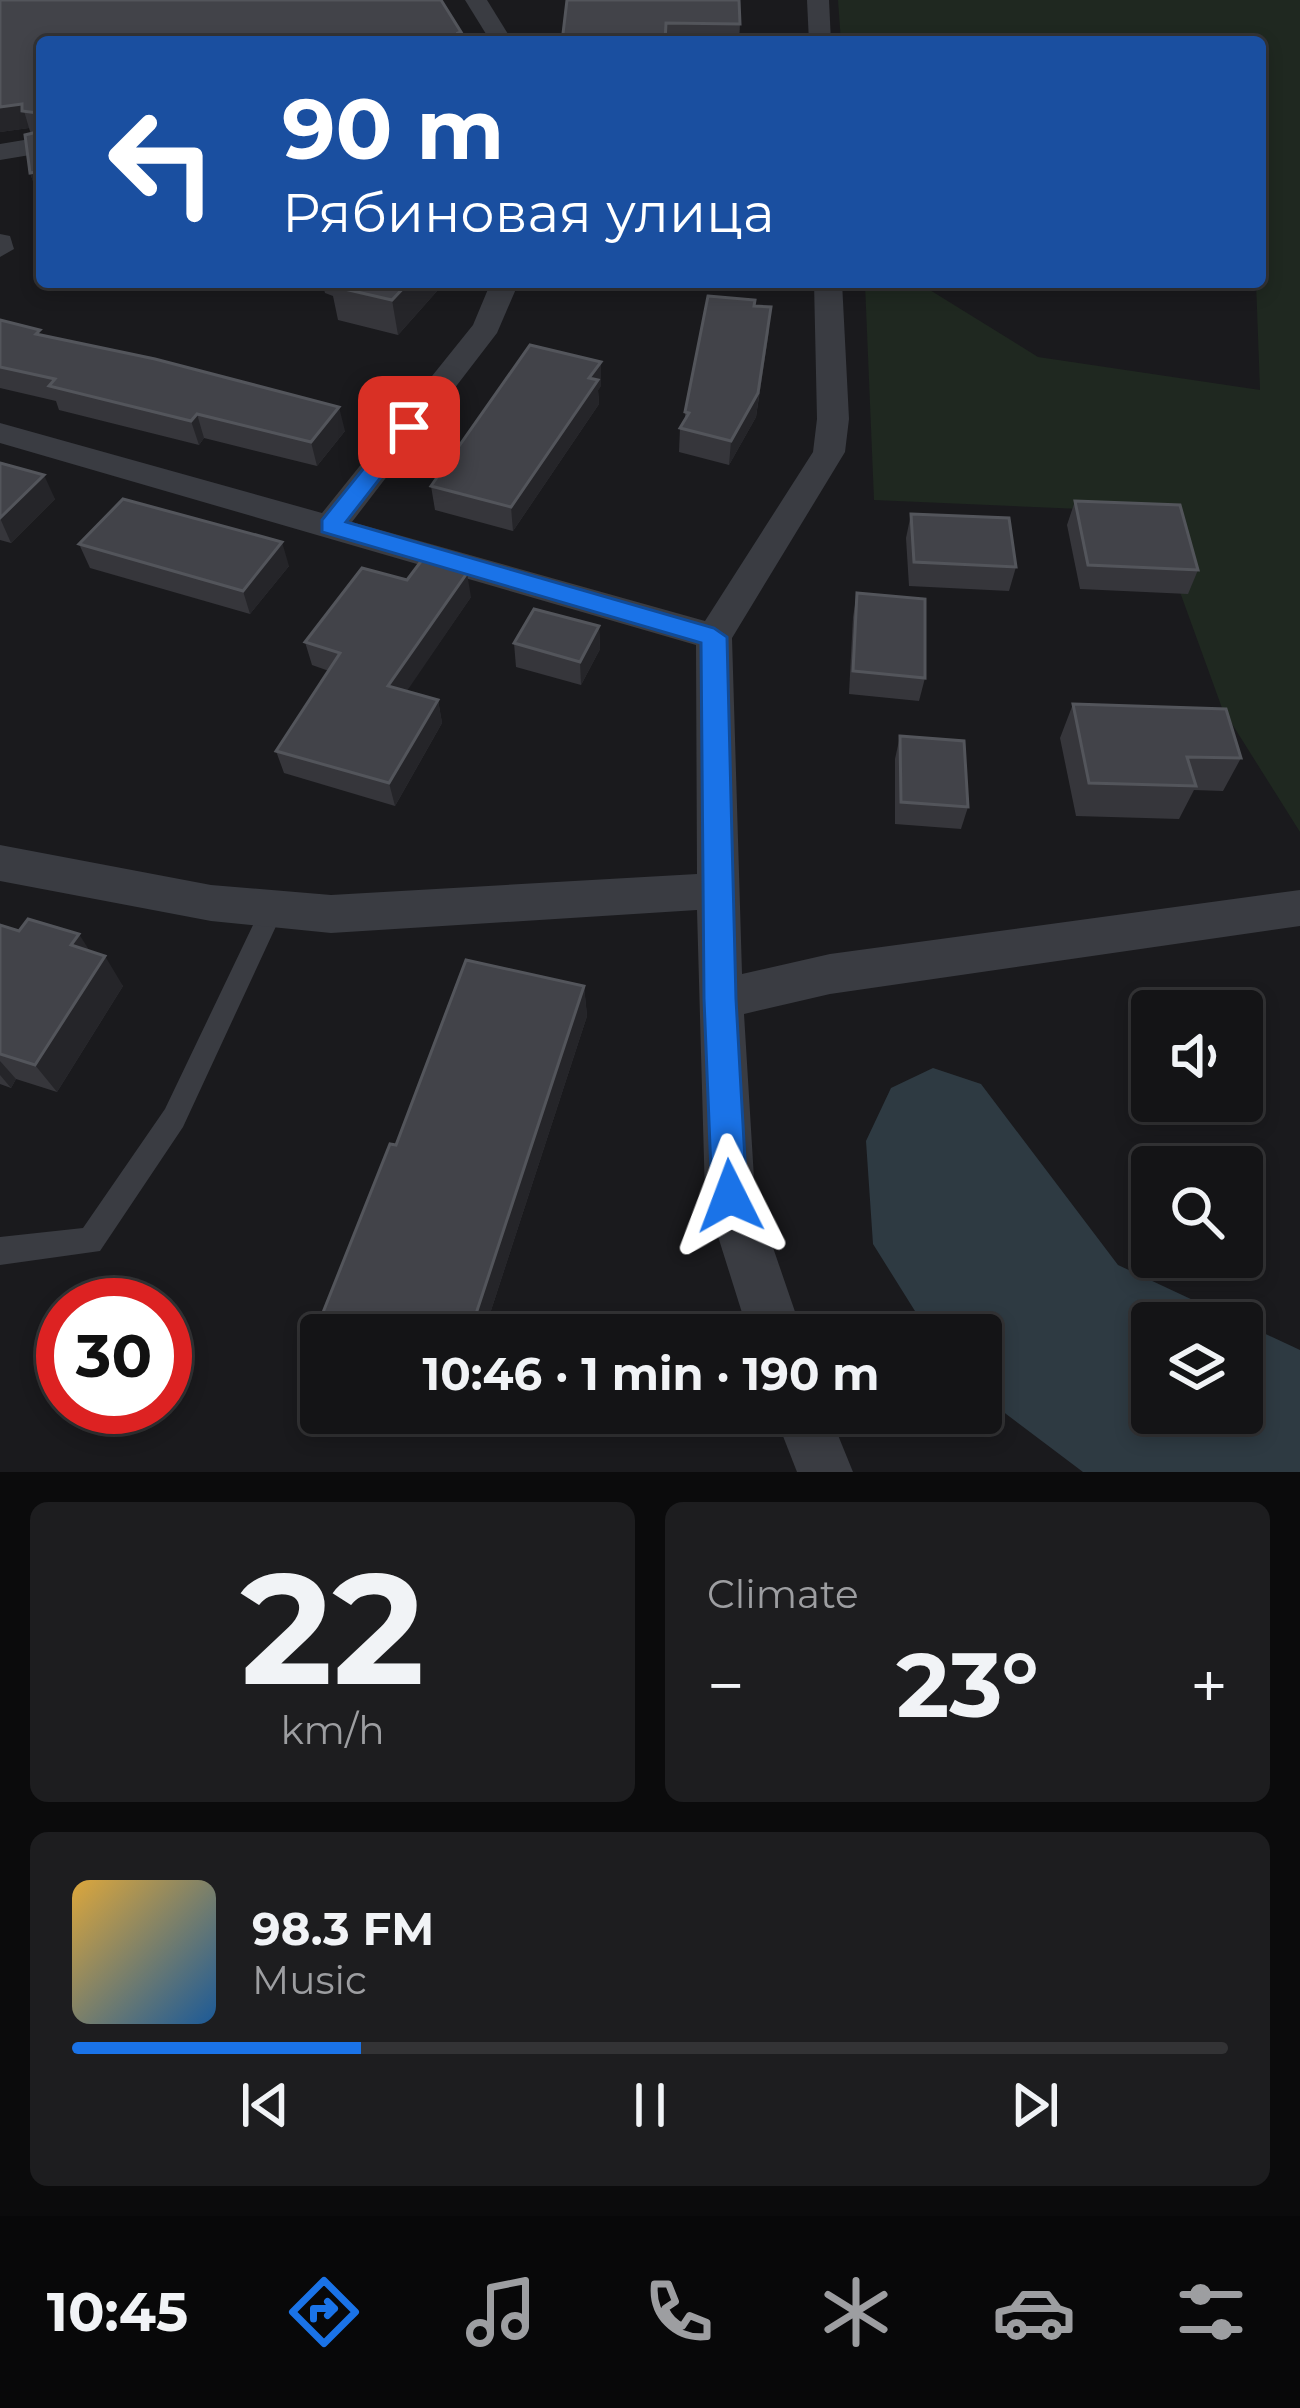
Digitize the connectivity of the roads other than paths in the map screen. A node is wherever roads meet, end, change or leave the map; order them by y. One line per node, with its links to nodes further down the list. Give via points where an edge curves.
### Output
1 (476, 0): 3 (street)
2 (818, 0): 4 (street)
3 (498, 36)
4 (820, 36)
5 (36, 146): 6 (street)
6 (0, 152)
7 (504, 288): 10 (street, via 487,328)
8 (828, 288): 11 (street, via 829,452)
9 (0, 433): 10 (street)
10 (330, 526): 11 (street)
11 (714, 637): 13 (street)
12 (0, 862): 15 (street)
13 (719, 891): 15 (street, via 331,914); 16 (street)
14 (1300, 908): 16 (street, via 830,974)
15 (272, 909): 17 (lane, via 174,1118 90,1241)
16 (720, 999): 18 (street, via 730,1196)
17 (0, 1251)
18 (769, 1314)
19 (810, 1434): 20 (street)
20 (825, 1472)

